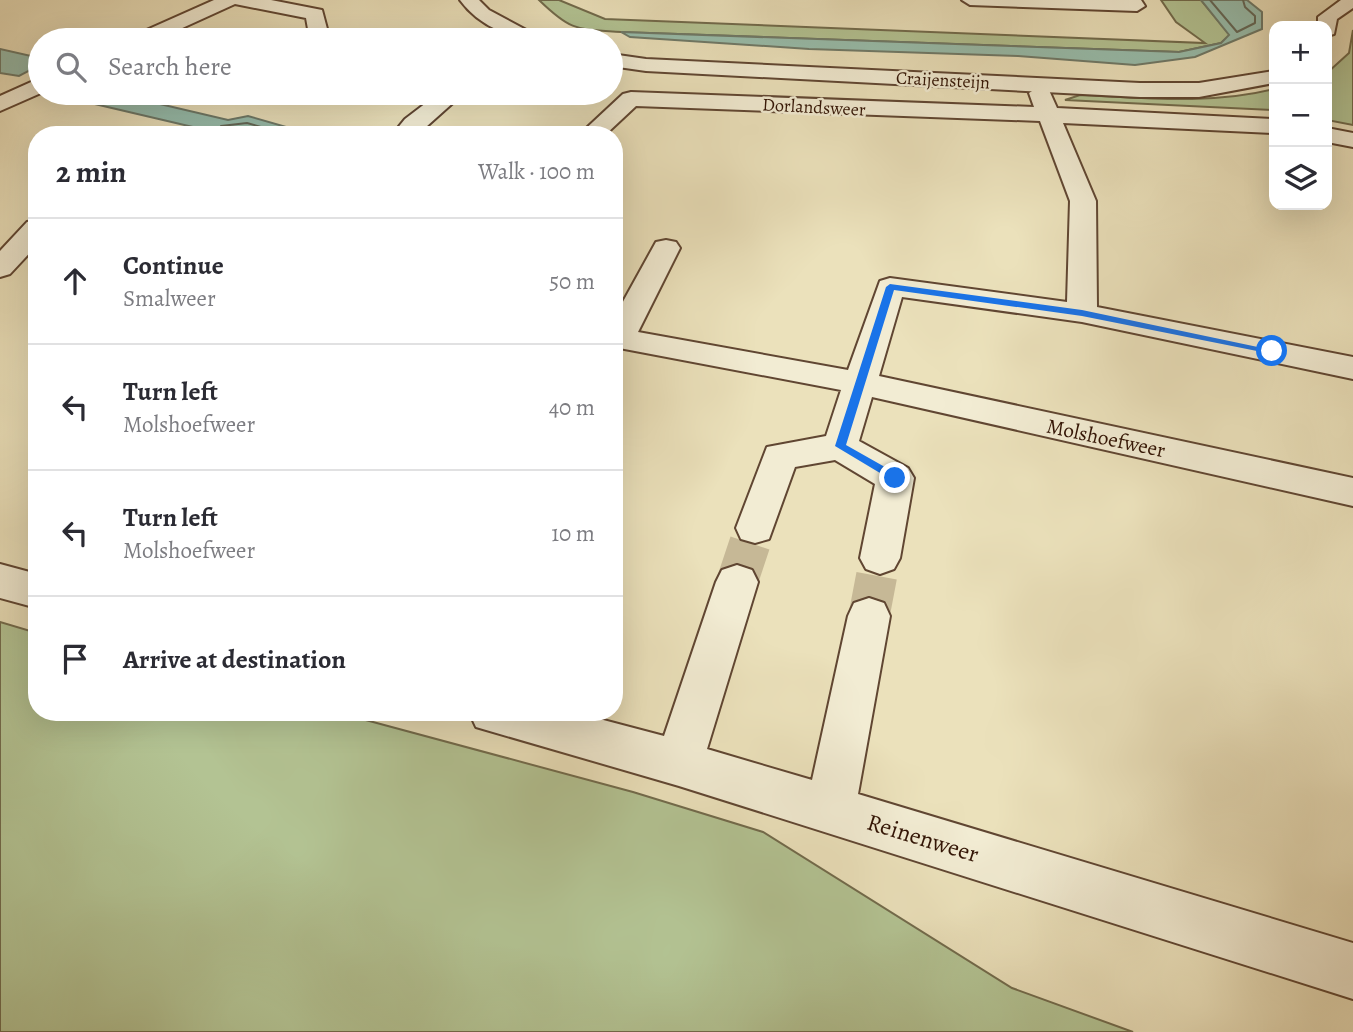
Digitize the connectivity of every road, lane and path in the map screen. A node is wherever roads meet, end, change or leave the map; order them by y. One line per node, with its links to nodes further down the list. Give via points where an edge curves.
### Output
1 (229, 0): 8 (street)
2 (241, 0): 9 (street, via 315,14)
3 (469, 0): 10 (street, via 482,14)
4 (969, 0): 5 (lane, via 1137,6)
5 (1133, 0)
6 (1353, 0): 7 (street)
7 (1328, 21)
8 (167, 28)
9 (318, 28)
10 (511, 28)
11 (623, 62): 13 (street, Craijensteijn)
12 (1269, 78): 13 (street, Craijensteijn, via 1199,90)
13 (1037, 85): 17 (street)
14 (28, 91): 15 (street)
15 (0, 104)
16 (439, 105): 18 (street)
17 (1050, 116): 19 (street, Dorlandsweer, via 631,99); 20 (street, Dorlandsweer); 26 (street, via 1083,201)
18 (414, 126)
19 (601, 126)
20 (1269, 127)
21 (1332, 136): 22 (street)
22 (1353, 140)
23 (26, 228): 25 (street)
24 (666, 248): 27 (street, Molshoefweer)
25 (0, 268)
26 (1082, 313): 29 (street); 30 (street, via 890,287)
27 (623, 330)
28 (623, 339): 30 (street, Molshoefweer)
29 (1353, 368)
30 (860, 383): 31 (street); 32 (street, Molshoefweer)
31 (840, 446): 33 (street, via 780,456); 34 (street, via 895,478)
32 (1353, 492)
33 (755, 528)
34 (880, 558)
35 (0, 581): 37 (street)
36 (737, 582): 40 (street)
37 (28, 589)
38 (869, 616): 41 (street)
39 (525, 721): 40 (street, Reinenweer)
40 (680, 763): 41 (street, Reinenweer)
41 (830, 809): 42 (street, Reinenweer)
42 (1353, 971)

